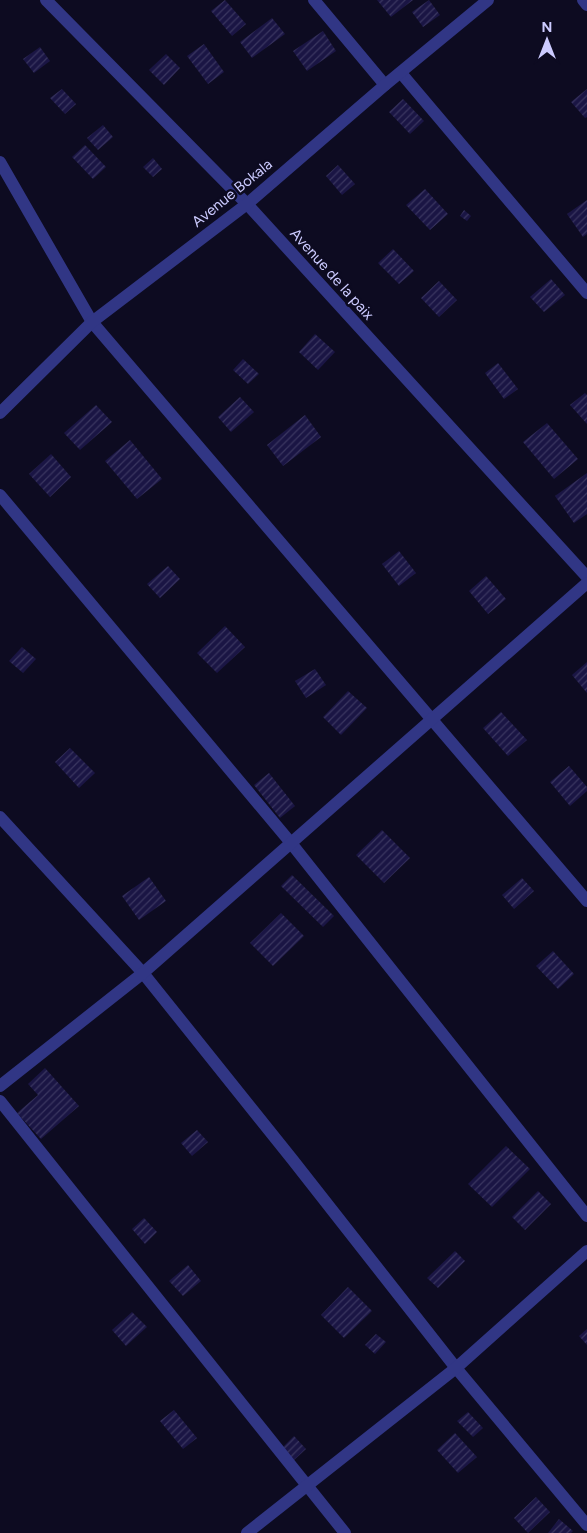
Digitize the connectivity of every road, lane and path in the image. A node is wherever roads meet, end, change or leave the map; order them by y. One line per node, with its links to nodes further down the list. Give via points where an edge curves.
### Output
1 (46, 0): 9 (street, Avenue de la paix)
2 (314, 0): 7 (street)
3 (488, 0): 6 (street, Avenue Bokala)
4 (583, 0): 5 (street)
5 (587, 5)
6 (401, 73): 7 (street, Avenue Bokala); 10 (street)
7 (386, 85): 9 (street, Avenue Bokala)
8 (0, 162): 11 (street)
9 (247, 204): 11 (street, Avenue Bokala); 14 (street, Avenue de la paix)
10 (587, 293)
11 (92, 322): 12 (street, Avenue Bokala); 16 (street)
12 (0, 414)
13 (0, 495): 18 (street)
14 (587, 577)
15 (587, 583): 16 (street)
16 (432, 720): 18 (street); 19 (street)
17 (0, 817): 20 (street)
18 (291, 843): 20 (street); 23 (street)
19 (587, 901)
20 (143, 973): 21 (street); 25 (street)
21 (0, 1086)
22 (0, 1101): 26 (street)
23 (587, 1216)
24 (587, 1251): 25 (street)
25 (456, 1368): 26 (street); 27 (street)
26 (306, 1486): 28 (street); 29 (street)
27 (587, 1525)
28 (247, 1533)
29 (345, 1533)

